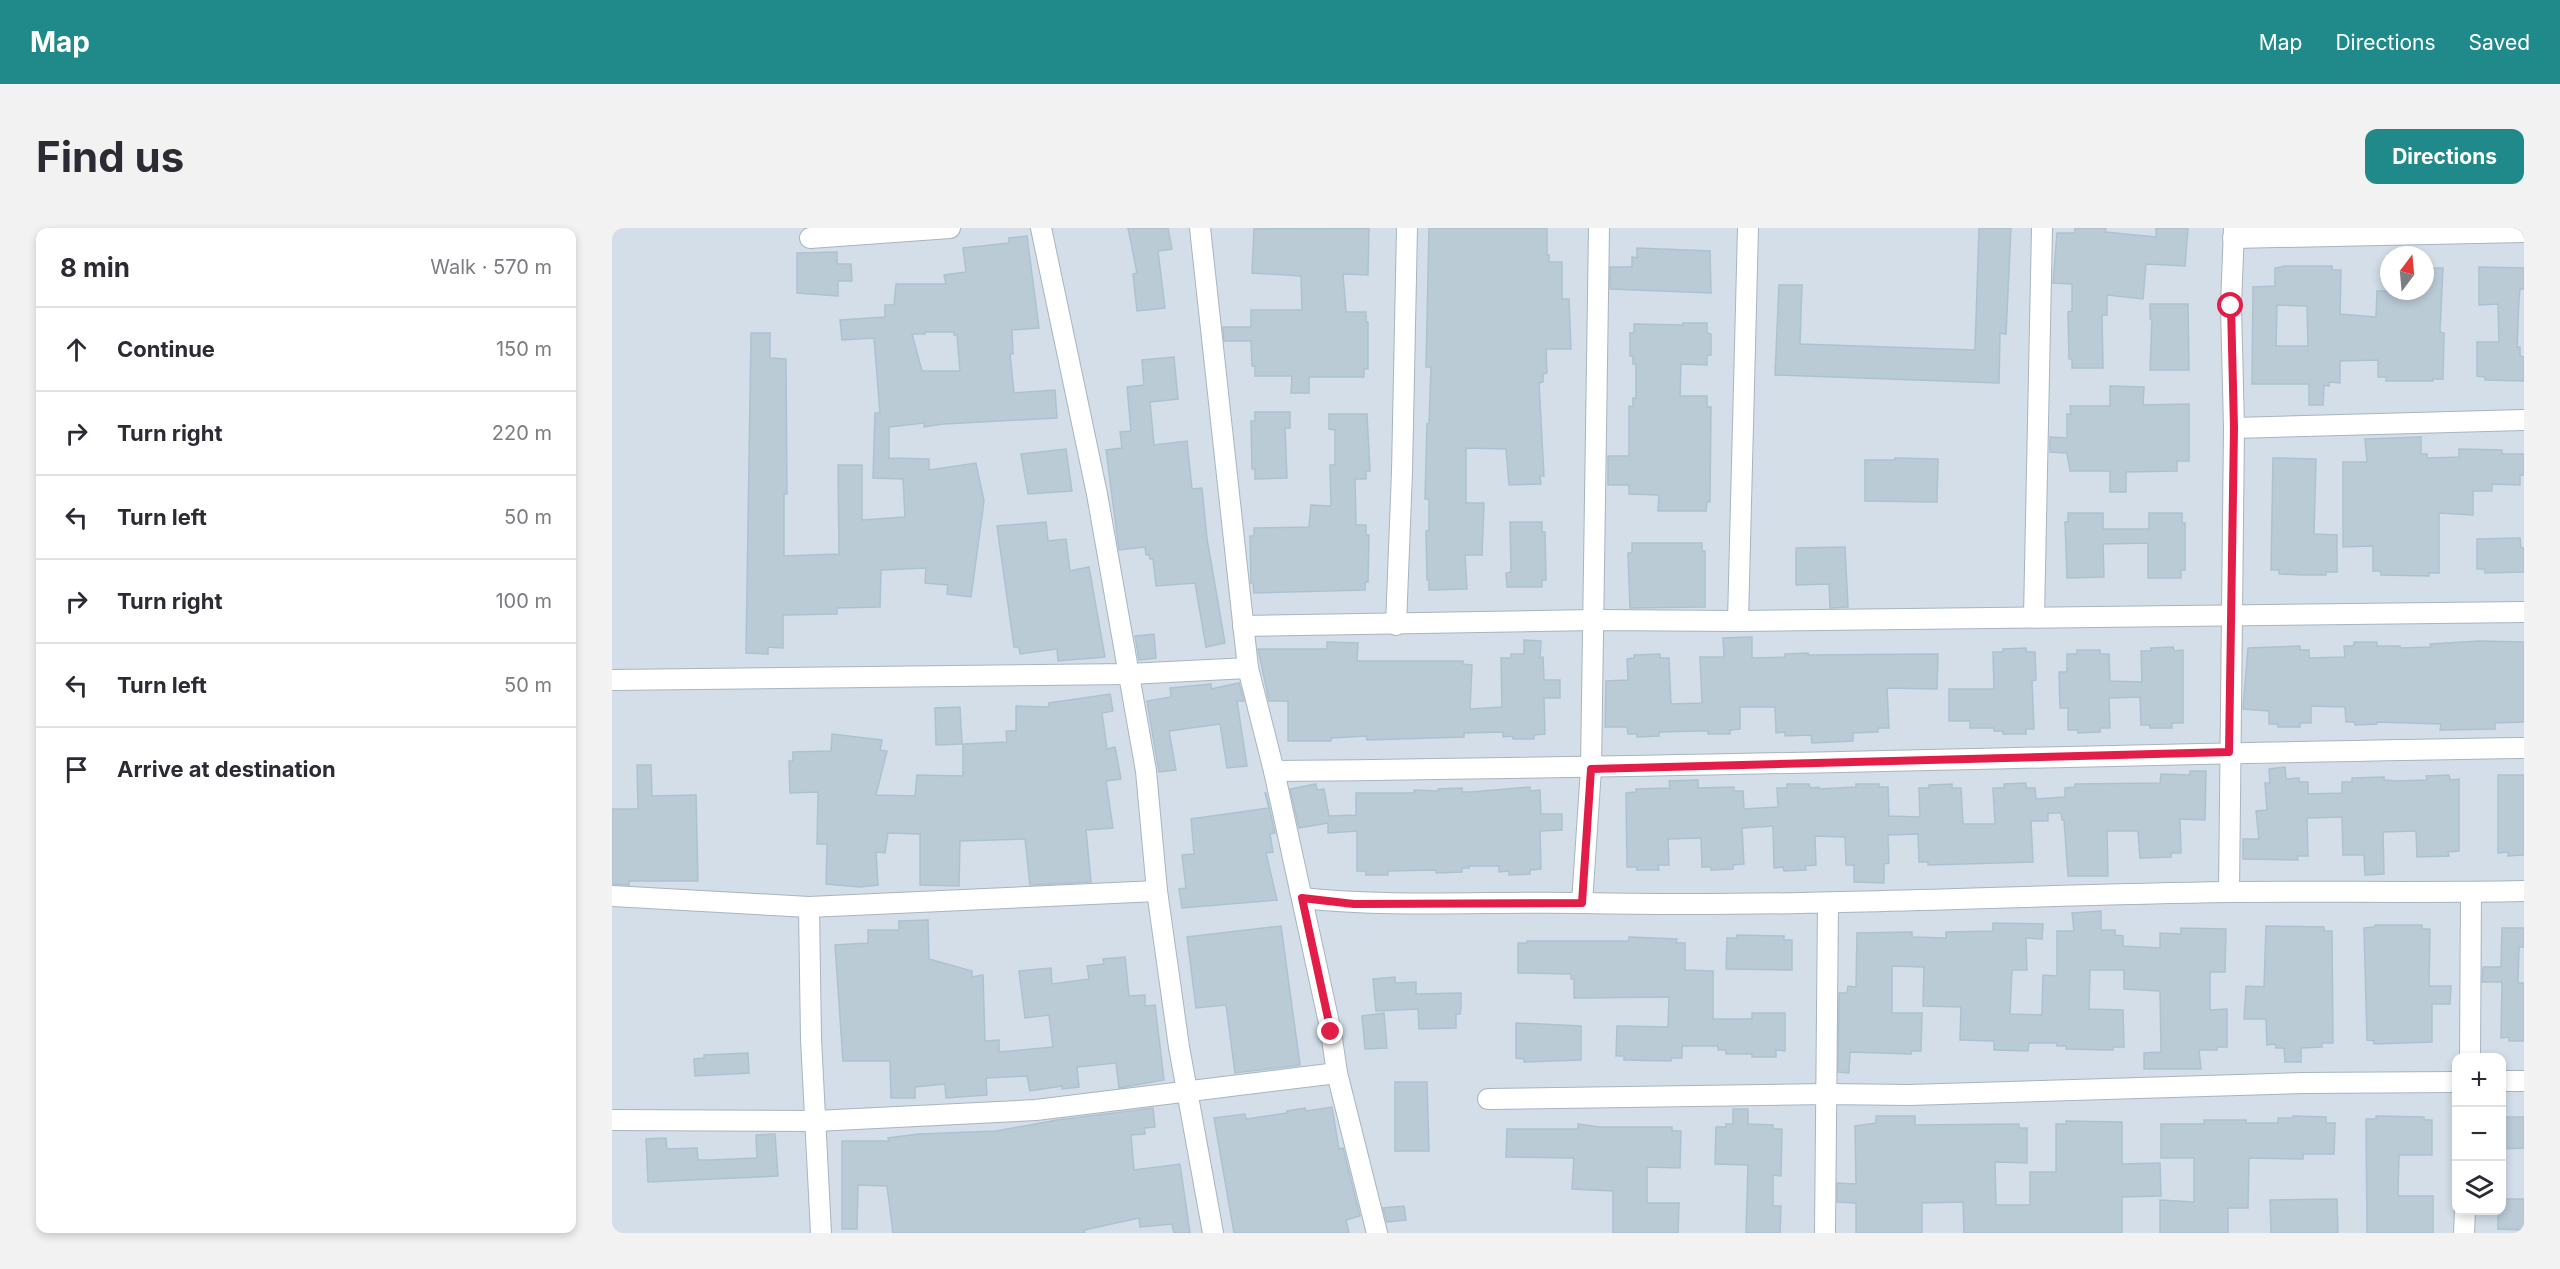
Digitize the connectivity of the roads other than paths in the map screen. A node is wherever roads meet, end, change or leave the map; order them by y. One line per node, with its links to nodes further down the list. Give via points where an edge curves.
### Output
1 (951, 228): 10 (street)
2 (1041, 228): 21 (street, via 1097,494)
3 (1200, 228): 19 (street)
4 (1407, 228): 18 (street)
5 (1599, 228): 16 (street)
6 (1748, 228): 17 (street)
7 (2042, 228): 15 (street)
8 (2524, 232): 9 (street)
9 (2234, 233): 12 (street)
10 (810, 238)
11 (2524, 420): 12 (street)
12 (2234, 428): 14 (street)
13 (2524, 612): 14 (street)
14 (2232, 616): 15 (street); 24 (street)
15 (2034, 617): 17 (street)
16 (1594, 620): 17 (street); 18 (street); 25 (street)
17 (1738, 621)
18 (1395, 625): 19 (street)
19 (1243, 626): 20 (street)
20 (1248, 668): 21 (street); 26 (street)
21 (1129, 674): 22 (street); 27 (street, via 1146,771)
22 (612, 680)
23 (2524, 748): 24 (street)
24 (2229, 752): 25 (street); 29 (street)
25 (1591, 769): 26 (street); 33 (street)
26 (1274, 771): 32 (street)
27 (1157, 891): 35 (street); 41 (street)
28 (2524, 891): 30 (street)
29 (2229, 892): 30 (street); 34 (street)
30 (2471, 892): 36 (street)
31 (612, 896): 35 (street)
32 (1302, 898): 33 (street, via 1354,904); 37 (street)
33 (1582, 903): 34 (street)
34 (1828, 903): 42 (street)
35 (809, 907): 45 (street)
36 (2470, 1053)
37 (1337, 1073): 41 (street); 49 (street)
38 (2506, 1081): 39 (street)
39 (2524, 1081)
40 (2452, 1082): 42 (street)
41 (1187, 1091): 45 (street, via 1036,1110); 48 (street)
42 (1826, 1094): 43 (street); 50 (street)
43 (1488, 1099)
44 (612, 1120): 45 (street)
45 (816, 1121): 47 (street)
46 (2465, 1215): 51 (street)
47 (821, 1233)
48 (1213, 1233)
49 (1377, 1233)
50 (1825, 1233)
51 (2464, 1233)

